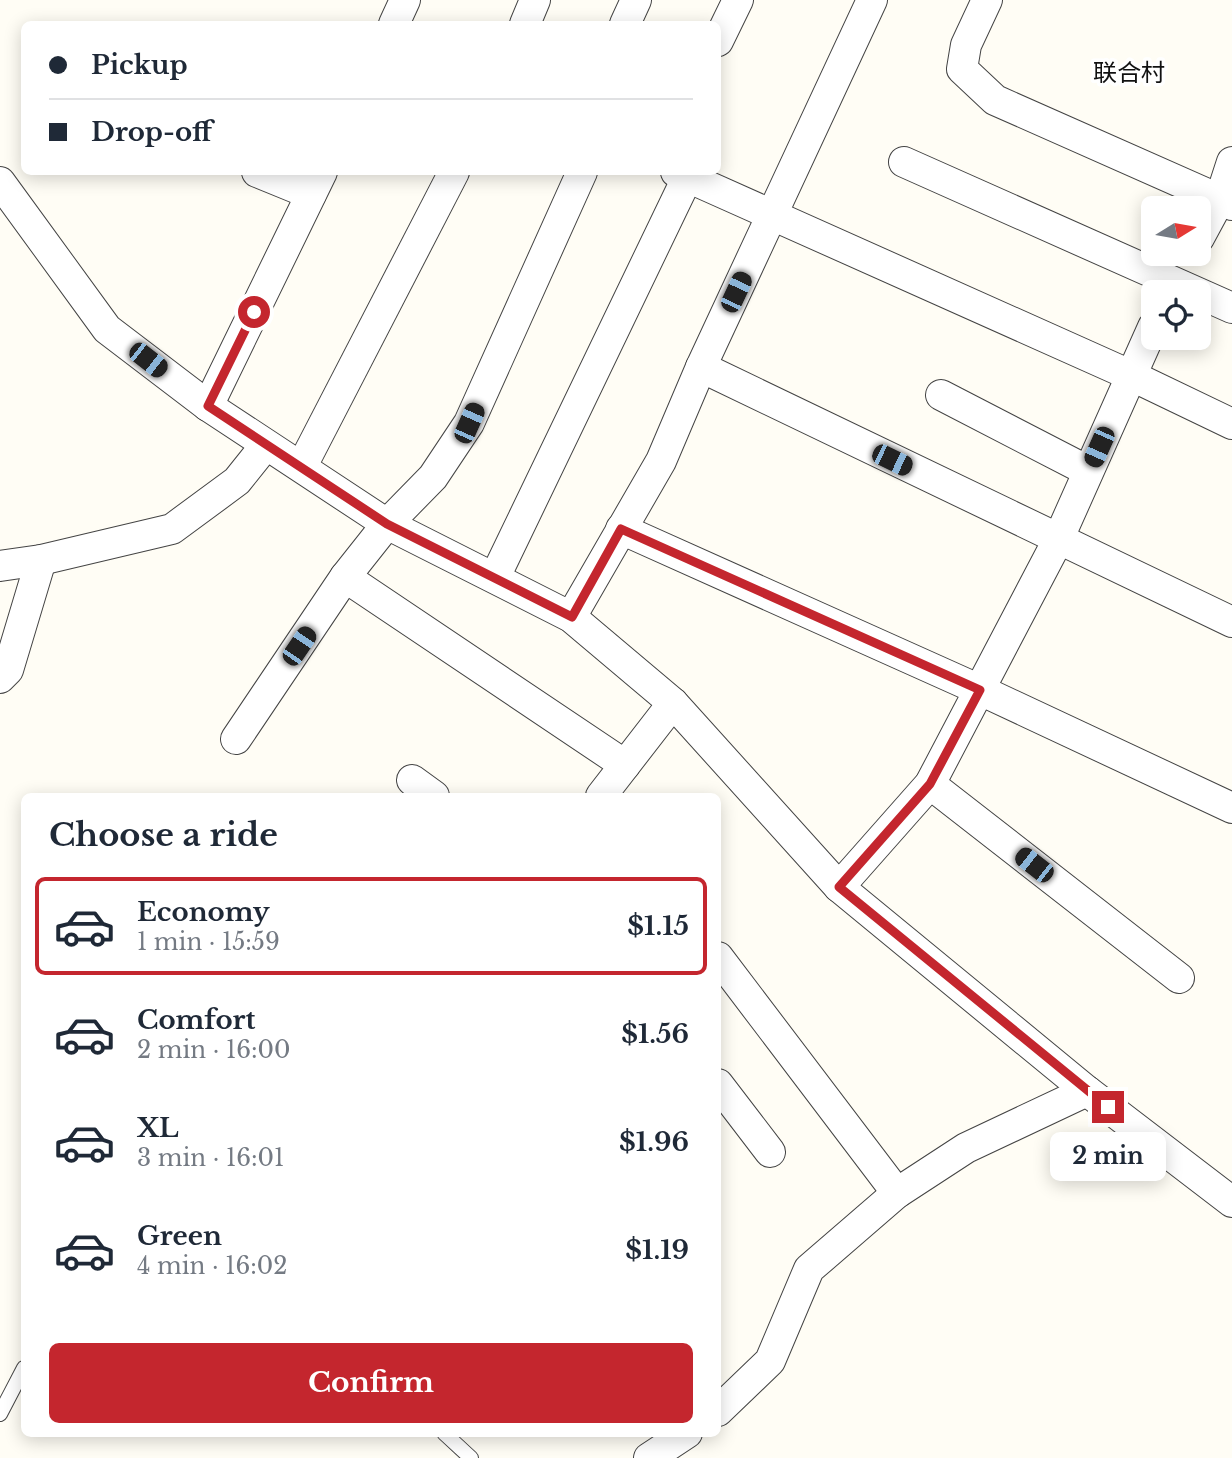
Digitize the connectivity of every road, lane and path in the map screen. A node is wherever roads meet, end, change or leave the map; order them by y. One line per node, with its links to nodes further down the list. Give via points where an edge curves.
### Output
1 (405, 0): 7 (street)
2 (535, 0): 8 (street)
3 (636, 0): 9 (street)
4 (738, 0): 10 (street)
5 (872, 0): 20 (street)
6 (987, 0): 19 (street, via 966,45 962,69 995,100)
7 (395, 21)
8 (526, 21)
9 (626, 21)
10 (721, 35)
11 (904, 162): 22 (street)
12 (1232, 162): 19 (street)
13 (273, 175): 18 (street)
14 (452, 175): 32 (street)
15 (581, 175): 34 (street, via 469,423 433,477)
16 (681, 175): 20 (street); 40 (street)
17 (0, 182): 29 (street, via 107,329)
18 (317, 183): 29 (street)
19 (1226, 202): 21 (street)
20 (771, 216): 26 (street); 27 (street)
21 (1211, 222)
22 (1158, 280)
23 (1211, 301): 24 (street)
24 (1232, 308)
25 (1142, 350): 27 (street)
26 (701, 367): 35 (street, via 661,461); 36 (street)
27 (1130, 375): 30 (street); 33 (street)
28 (941, 395): 33 (street)
29 (208, 406): 31 (street)
30 (1232, 424)
31 (265, 446): 32 (street); 37 (street, via 237,481 172,528)
32 (302, 466): 34 (street)
33 (1088, 471): 36 (street)
34 (387, 524): 39 (street); 40 (street)
35 (621, 529): 41 (street); 44 (street)
36 (1058, 540): 42 (street); 44 (street)
37 (41, 560): 38 (street); 43 (street, via 8,670)
38 (0, 566)
39 (345, 577): 46 (street); 47 (street)
40 (495, 577): 41 (street)
41 (572, 617): 45 (street)
42 (1232, 622)
43 (0, 678)
44 (980, 690): 48 (street); 50 (street)
45 (673, 703): 47 (street); 51 (street)
46 (236, 739)
47 (625, 765): 49 (street)
48 (930, 784): 51 (street); 53 (street)
49 (603, 793)
50 (1232, 808)
51 (839, 887): 55 (street)
52 (721, 961): 57 (street)
53 (1180, 978)
54 (721, 1088): 56 (street)
55 (1087, 1091): 57 (street, via 966,1148); 58 (street)
56 (770, 1152)
57 (897, 1193): 60 (street, via 809,1269 771,1361)
58 (1232, 1202)
59 (21, 1374): 61 (lane)
60 (721, 1409)
61 (0, 1415)
62 (448, 1437): 64 (lane)
63 (681, 1437): 65 (street)
64 (471, 1458)
65 (649, 1458)

